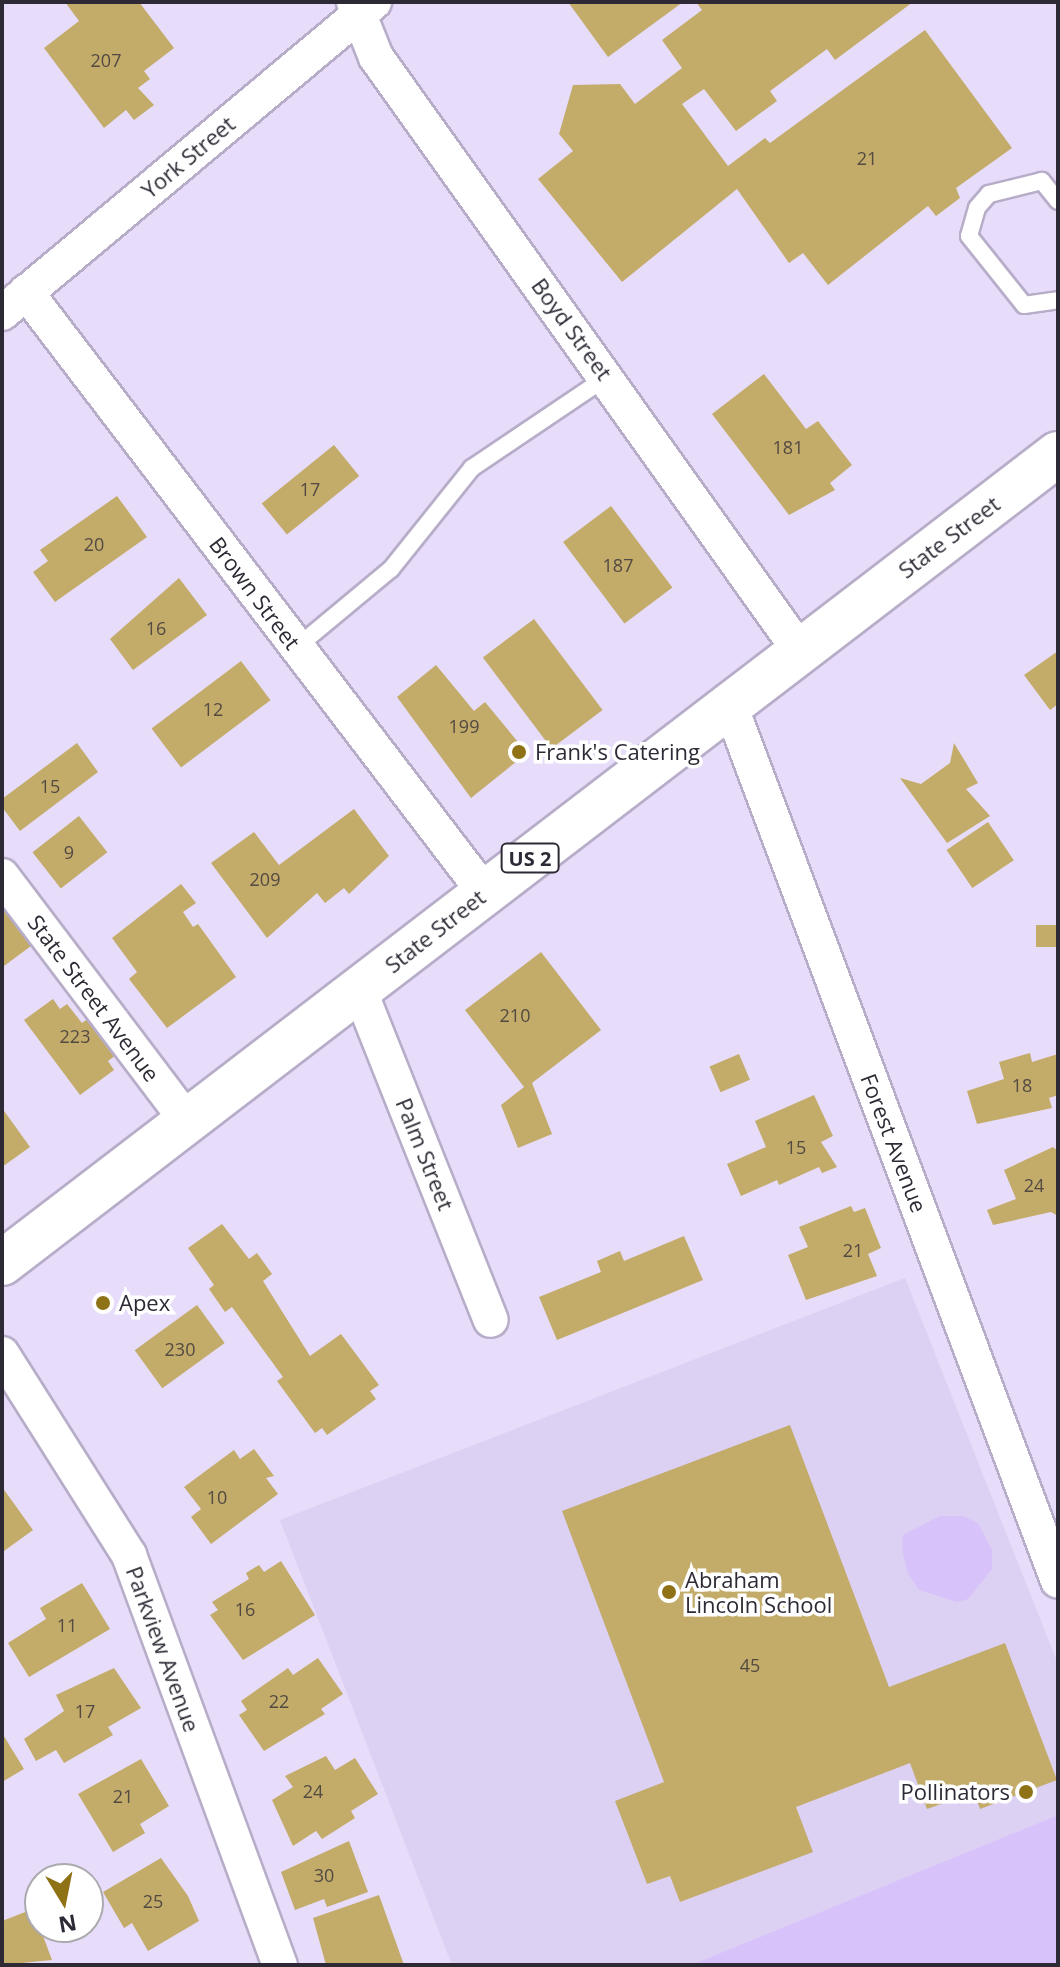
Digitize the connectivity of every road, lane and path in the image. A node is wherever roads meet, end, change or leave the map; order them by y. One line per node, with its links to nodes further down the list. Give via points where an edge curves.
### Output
1 (362, 6): 4 (street, York Street); 5 (street, Boyd Street, via 376,57)
2 (1058, 201): 3 (lane, via 1042,181 989,194 977,208 969,236 1024,305)
3 (1058, 300)
4 (14, 302): 7 (street, Brown Street)
5 (607, 377): 7 (lane, via 472,468 391,569); 8 (street, Boyd Street)
6 (1058, 454): 8 (main road, State Street / US 2)
7 (297, 647): 11 (street, Brown Street)
8 (800, 651): 9 (main road, State Street / US 2)
9 (730, 705): 11 (main road, State Street / US 2); 17 (street, Forest Avenue)
10 (2, 876): 13 (street, State Street Avenue)
11 (485, 893): 12 (main road, State Street / US 2)
12 (359, 989): 13 (main road, State Street / US 2); 15 (street, Palm Street)
13 (187, 1121): 14 (main road, State Street / US 2)
14 (2, 1263)
15 (491, 1320)
16 (2, 1354): 18 (street, Parkview Avenue, via 129,1555)
17 (1058, 1581)
18 (280, 1965)

